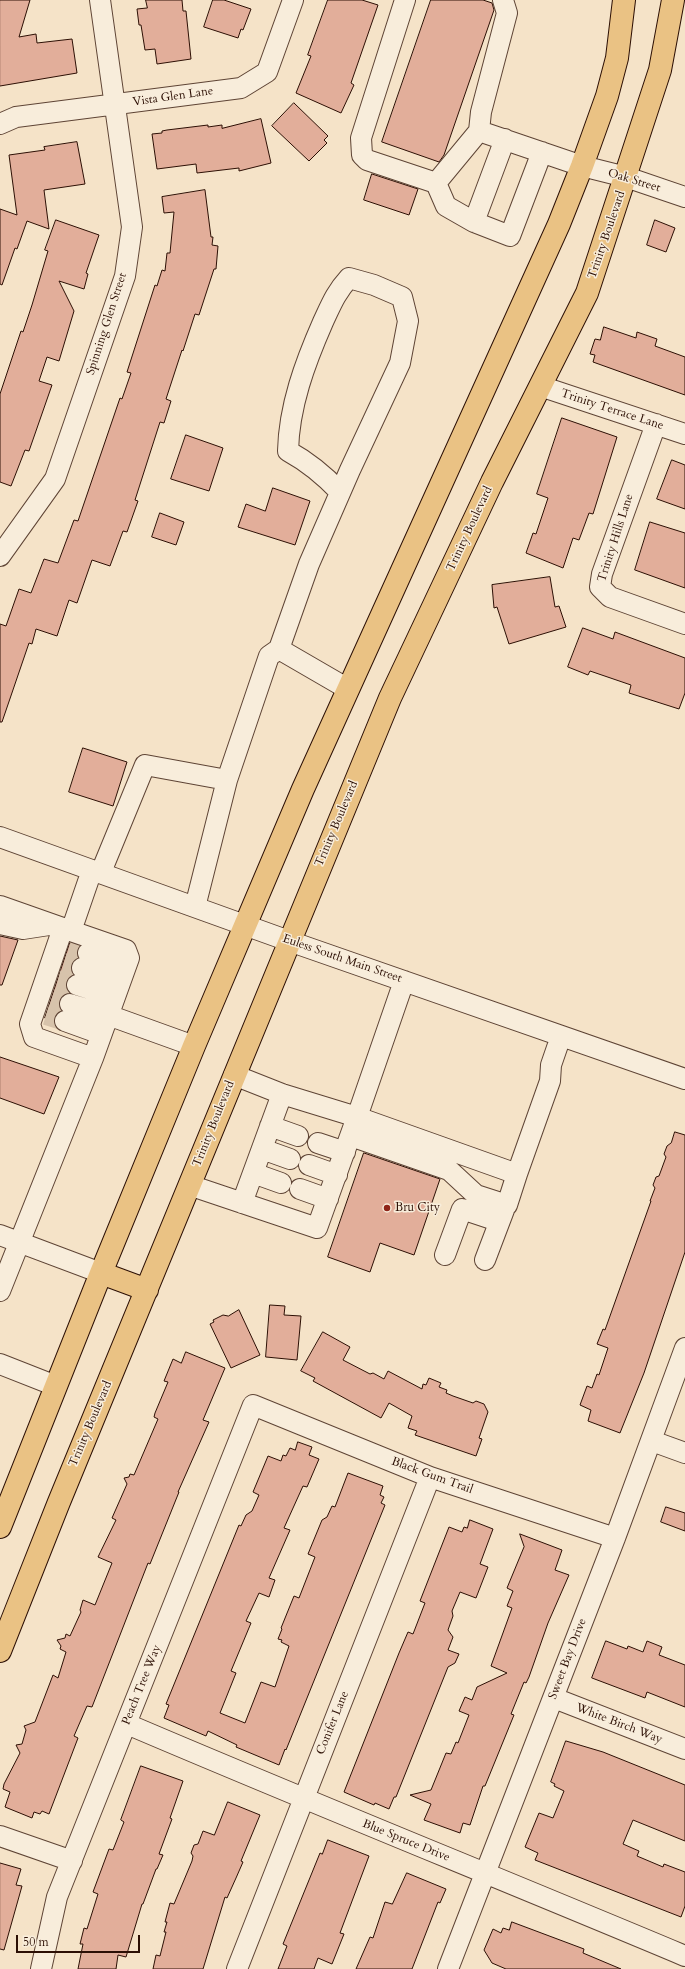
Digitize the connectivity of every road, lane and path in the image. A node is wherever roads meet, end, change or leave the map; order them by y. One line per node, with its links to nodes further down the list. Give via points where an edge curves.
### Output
1 (100, 0): 7 (street, Spinning Glen Street)
2 (293, 0): 7 (street, Vista Glen Lane, via 267,72 241,88)
3 (405, 0): 14 (street, via 361,138 362,155 367,160)
4 (503, 0): 9 (street, via 507,13 481,112)
5 (624, 0): 12 (main road, via 618,58)
6 (673, 0): 13 (main road, Trinity Boulevard, via 660,70)
7 (114, 105): 8 (street, Vista Glen Lane, via 16,117); 21 (street, Spinning Glen Street, via 132,227 125,276 55,479)
8 (0, 124)
9 (479, 131): 10 (street, Oak Street); 14 (street)
10 (505, 139): 11 (street, Oak Street); 16 (street)
11 (542, 152): 12 (street, Oak Street); 16 (street, via 510,236)
12 (582, 166): 13 (street, Oak Street); 24 (main road, via 559,224)
13 (626, 177): 15 (street, Oak Street); 17 (main road, Trinity Boulevard, via 587,293)
14 (436, 183): 16 (street, via 446,206)
15 (685, 197)
16 (474, 222)
17 (540, 386): 18 (street, Trinity Terrace Lane); 32 (main road, Trinity Boulevard, via 390,698)
18 (656, 424): 19 (street, Trinity Terrace Lane); 22 (street, Trinity Hills Lane, via 602,574 600,587 610,597)
19 (685, 434)
20 (340, 492): 20 (street, via 400,363 408,321 402,296 349,278 338,289 306,360 288,429 288,451 309,462); 23 (street, via 309,564)
21 (0, 556)
22 (685, 624)
23 (278, 650): 24 (street); 25 (street, via 269,656)
24 (348, 689): 31 (main road)
25 (227, 780): 27 (street, via 145,765); 29 (street)
26 (0, 837): 27 (street, Euless South Main Street)
27 (97, 871): 29 (street, Euless South Main Street); 33 (street)
28 (0, 906): 33 (street)
29 (196, 907): 31 (street, Euless South Main Street)
30 (0, 924): 33 (street, via 23,929)
31 (246, 925): 32 (street, Euless South Main Street); 40 (main road)
32 (289, 941): 35 (street, Euless South Main Street); 42 (main road, Trinity Boulevard)
33 (65, 955): 34 (street); 34 (street); 34 (street, via 126,950 129,958); 36 (street)
34 (121, 980): 37 (street)
35 (404, 981): 39 (street, Euless South Main Street); 45 (street)
36 (51, 1007): 37 (street); 38 (street); 41 (street, via 30,1024 34,1036)
37 (108, 1015): 38 (street); 40 (street)
38 (101, 1034): 41 (street)
39 (561, 1036): 43 (street, Euless South Main Street); 54 (street, via 551,1065 550,1081)
40 (194, 1046): 66 (main road)
41 (93, 1058): 63 (street)
42 (234, 1075): 44 (street); 57 (main road, Trinity Boulevard)
43 (685, 1079)
44 (282, 1094): 45 (street); 46 (street)
45 (357, 1117): 49 (street); 54 (street)
46 (270, 1126): 47 (street); 50 (street)
47 (298, 1136)
48 (318, 1143): 49 (street)
49 (348, 1144): 55 (street); 61 (street, via 449,1170 476,1195)
50 (262, 1149): 51 (street); 53 (street)
51 (290, 1159)
52 (309, 1165): 55 (street)
53 (253, 1173): 56 (street); 60 (street)
54 (517, 1174): 61 (street)
55 (337, 1175): 59 (street)
56 (281, 1183)
57 (190, 1185): 60 (street); 68 (main road, Trinity Boulevard)
58 (300, 1189): 59 (street)
59 (328, 1199): 60 (street, via 317,1228)
60 (242, 1203)
61 (502, 1213): 64 (street, via 462,1209); 65 (street)
62 (0, 1235): 63 (street)
63 (20, 1243): 66 (street); 67 (street)
64 (445, 1255)
65 (485, 1260)
66 (101, 1273): 68 (main road); 71 (main road)
67 (3, 1278)
68 (146, 1290): 78 (main road, Trinity Boulevard)
69 (685, 1348): 73 (street, Sweet Bay Drive)
70 (0, 1364): 71 (street)
71 (56, 1386): 76 (main road)
72 (253, 1405): 75 (street, Black Gum Trail); 80 (street, Peach Tree Way)
73 (652, 1441): 74 (street); 77 (street, Sweet Bay Drive)
74 (685, 1453)
75 (430, 1477): 77 (street, Black Gum Trail); 82 (street, Conifer Lane)
76 (0, 1527)
77 (615, 1538): 79 (street, Sweet Bay Drive)
78 (0, 1651)
79 (554, 1698): 81 (street, White Birch Way); 85 (street, Sweet Bay Drive)
80 (127, 1724): 82 (street, Blue Spruce Drive); 84 (street, Peach Tree Way)
81 (685, 1749)
82 (303, 1799): 85 (street, Blue Spruce Drive); 88 (street, Conifer Lane)
83 (0, 1836): 84 (street)
84 (72, 1861): 87 (street, Peach Tree Way, via 58,1897)
85 (485, 1872): 86 (street, Blue Spruce Drive); 89 (street, Sweet Bay Drive)
86 (685, 1956)
87 (41, 1969)
88 (237, 1969)
89 (448, 1969)

